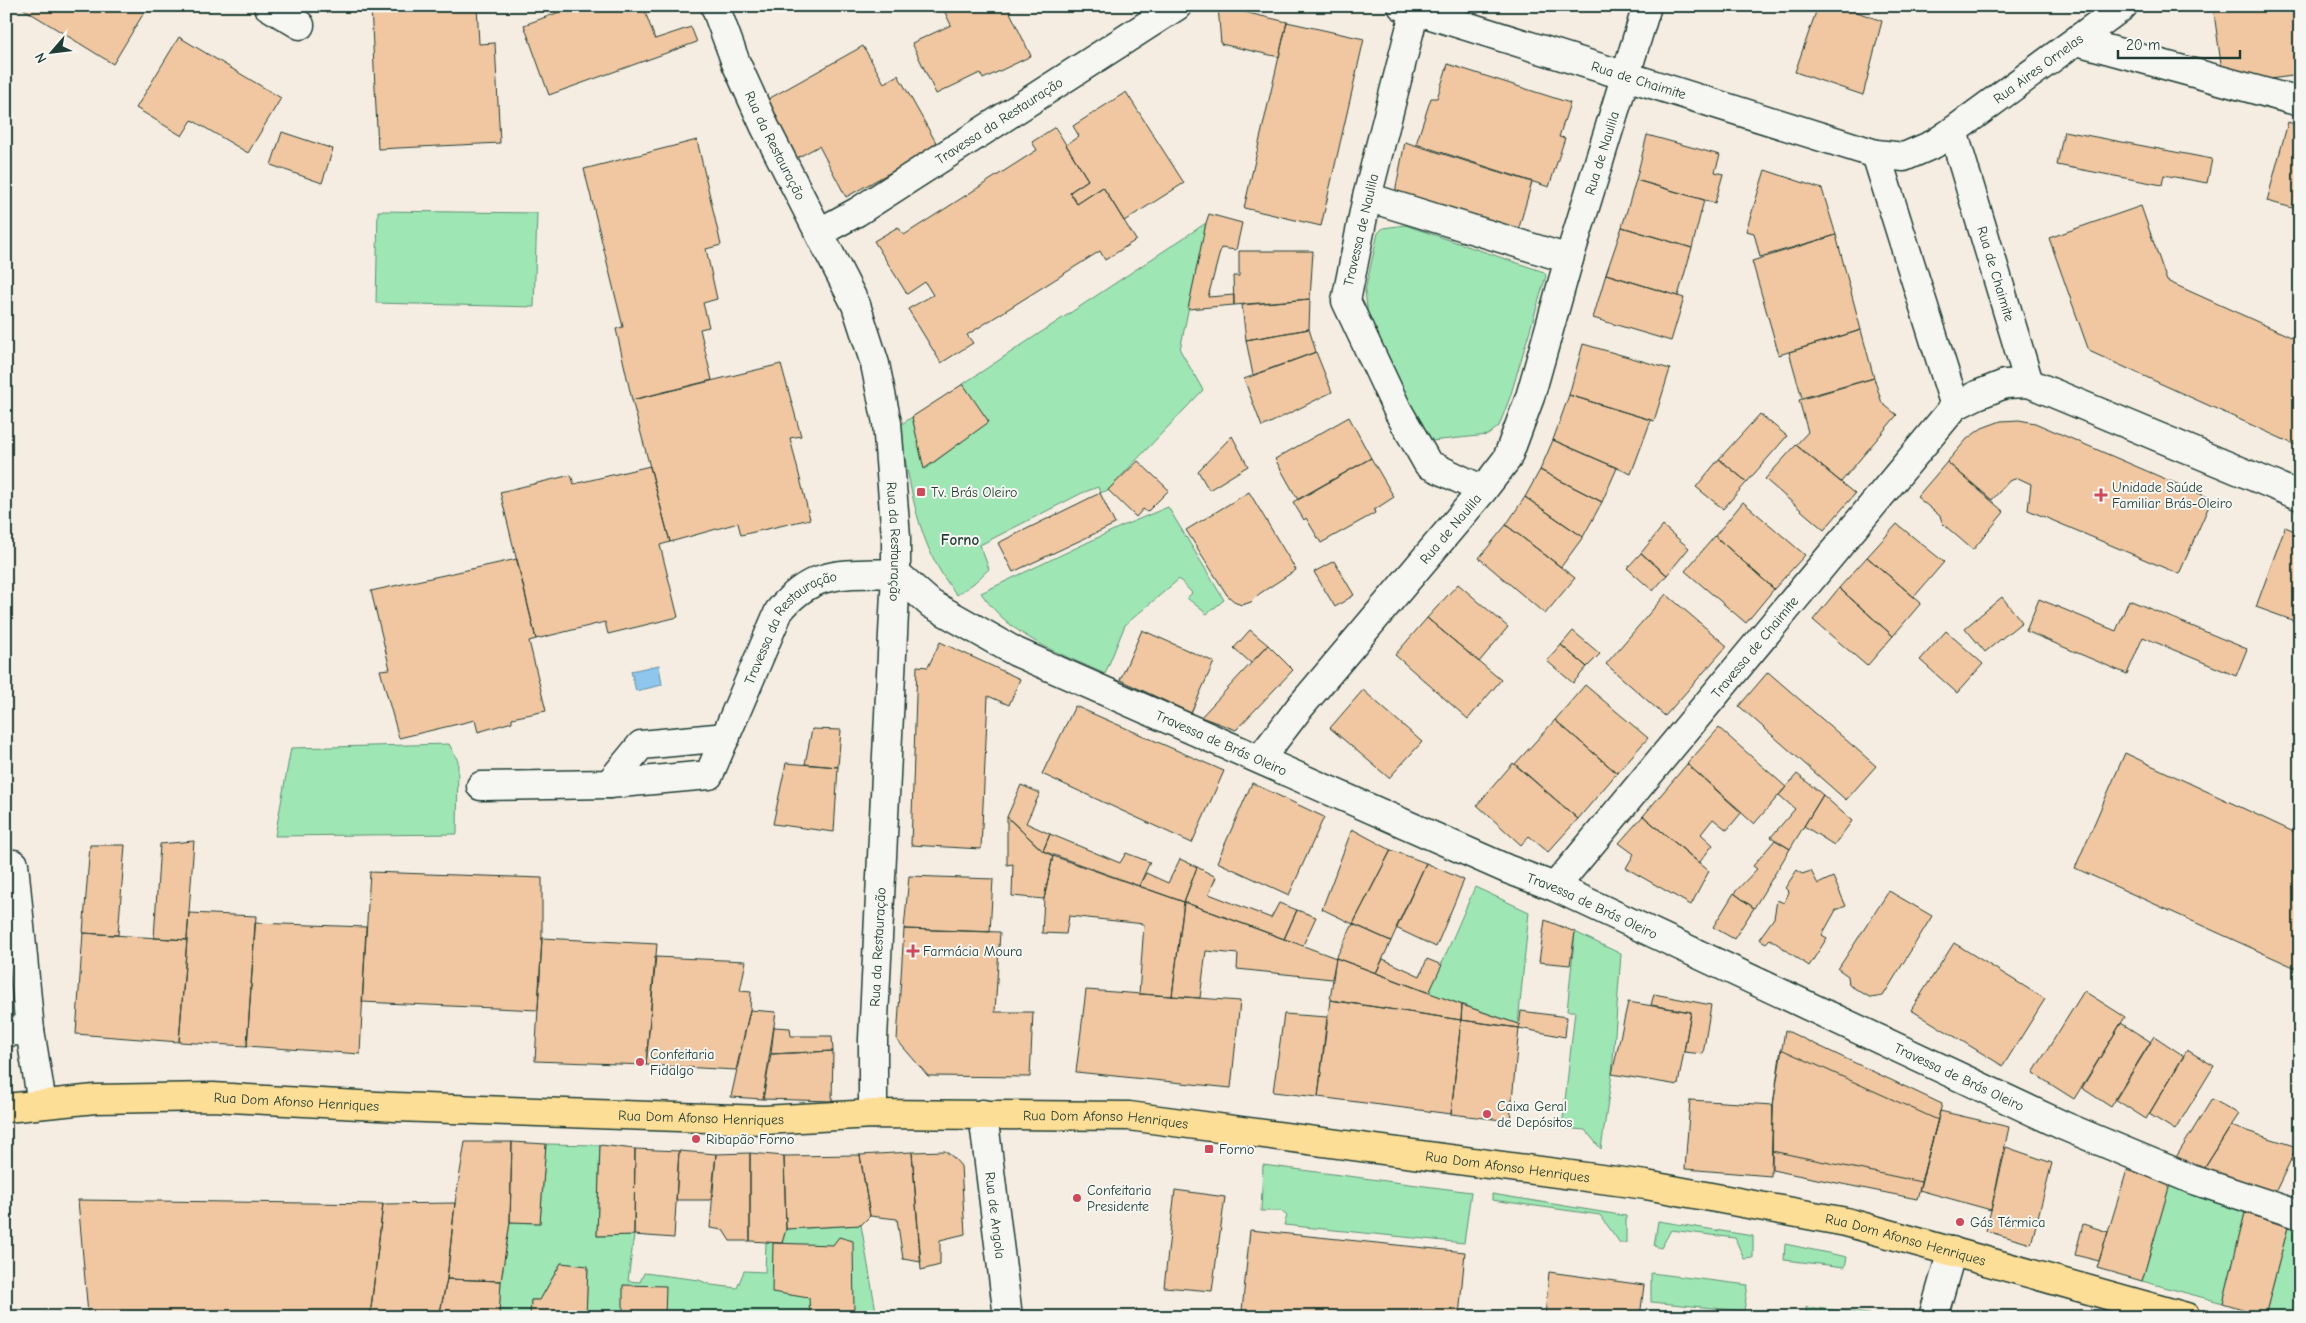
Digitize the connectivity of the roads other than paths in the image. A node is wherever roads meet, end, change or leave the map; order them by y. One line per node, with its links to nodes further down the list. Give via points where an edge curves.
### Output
1 (268, 6): 7 (street)
2 (715, 6): 14 (street, Rua da Restauração, via 765,127)
3 (1177, 6): 14 (street, Travessa da Restauração, via 857,212)
4 (1647, 6): 9 (street, Rua de Naulila)
5 (2123, 6): 8 (street, Rua Aires Ornelas)
6 (1408, 8): 9 (street, Rua de Chaimite); 13 (street, Travessa de Naulila)
7 (300, 25)
8 (2077, 41): 10 (street); 11 (street, Rua Aires Ornelas)
9 (1624, 77): 12 (street, Rua de Chaimite); 15 (street, Rua de Naulila)
10 (2300, 102)
11 (1953, 131): 12 (street, Rua de Chaimite, via 1934,144 1904,157); 16 (street, Rua de Chaimite)
12 (1876, 154): 17 (street)
13 (1368, 197): 15 (street); 18 (street, Travessa de Naulila, via 1346,300 1398,411 1428,464)
14 (820, 232): 20 (street, Rua da Restauração, via 856,305 875,364 887,423)
15 (1569, 259): 18 (street, Rua de Naulila, via 1527,406 1507,459)
16 (2029, 383): 17 (street, via 2005,384); 19 (street)
17 (1955, 406): 26 (street, Travessa de Chaimite)
18 (1483, 490): 22 (street, Rua de Naulila)
19 (2300, 496)
20 (896, 573): 21 (street, Travessa da Restauração, via 832,577 806,585 790,597 779,611); 22 (street, Travessa de Brás Oleiro, via 931,604 1016,652); 30 (street, Rua da Restauração, via 873,1039)
21 (726, 737): 23 (street, via 641,746); 23 (street, Travessa da Restauração, via 710,776)
22 (1260, 759): 26 (street, Travessa de Brás Oleiro, via 1507,869)
23 (609, 784): 24 (street, Travessa da Restauração)
24 (481, 786)
25 (6, 865): 27 (street, via 14,864)
26 (1555, 887): 32 (street, Travessa de Brás Oleiro, via 2064,1126 2191,1179)
27 (18, 1031): 28 (street)
28 (42, 1104): 29 (main road, Rua Dom Afonso Henriques); 30 (main road, Rua Dom Afonso Henriques, via 95,1099 213,1097 396,1107 754,1119)
29 (6, 1108)
30 (873, 1114): 31 (main road, Rua Dom Afonso Henriques)
31 (983, 1114): 33 (main road, Rua Dom Afonso Henriques, via 1129,1116 1646,1185 1846,1222); 34 (street, Rua de Angola)
32 (2300, 1215)
33 (1952, 1251): 35 (street); 36 (main road, Rua Dom Afonso Henriques)
34 (1008, 1317)
35 (1933, 1317)
36 (2186, 1317)

